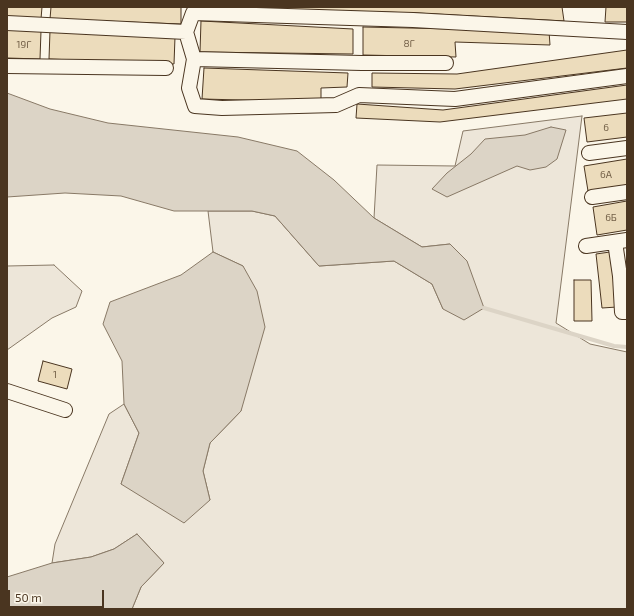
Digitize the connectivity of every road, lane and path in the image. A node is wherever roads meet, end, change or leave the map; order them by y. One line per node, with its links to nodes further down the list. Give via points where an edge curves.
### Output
1 (7, 24): 2 (lane)
2 (186, 32): 3 (lane, via 193,13 413,20); 4 (lane)
3 (627, 32)
4 (194, 59): 5 (lane); 8 (lane, via 189,88 195,106 222,108 336,105 359,95 455,99)
5 (446, 63)
6 (7, 66): 7 (lane)
7 (166, 68)
8 (627, 76)
9 (627, 148): 10 (lane)
10 (589, 153)
11 (627, 192): 12 (lane)
12 (592, 197)
13 (621, 241): 14 (lane); 15 (lane)
14 (586, 246)
15 (624, 276): 16 (lane, via 622,312)
16 (627, 312)
17 (7, 391): 18 (lane)
18 (65, 410)

